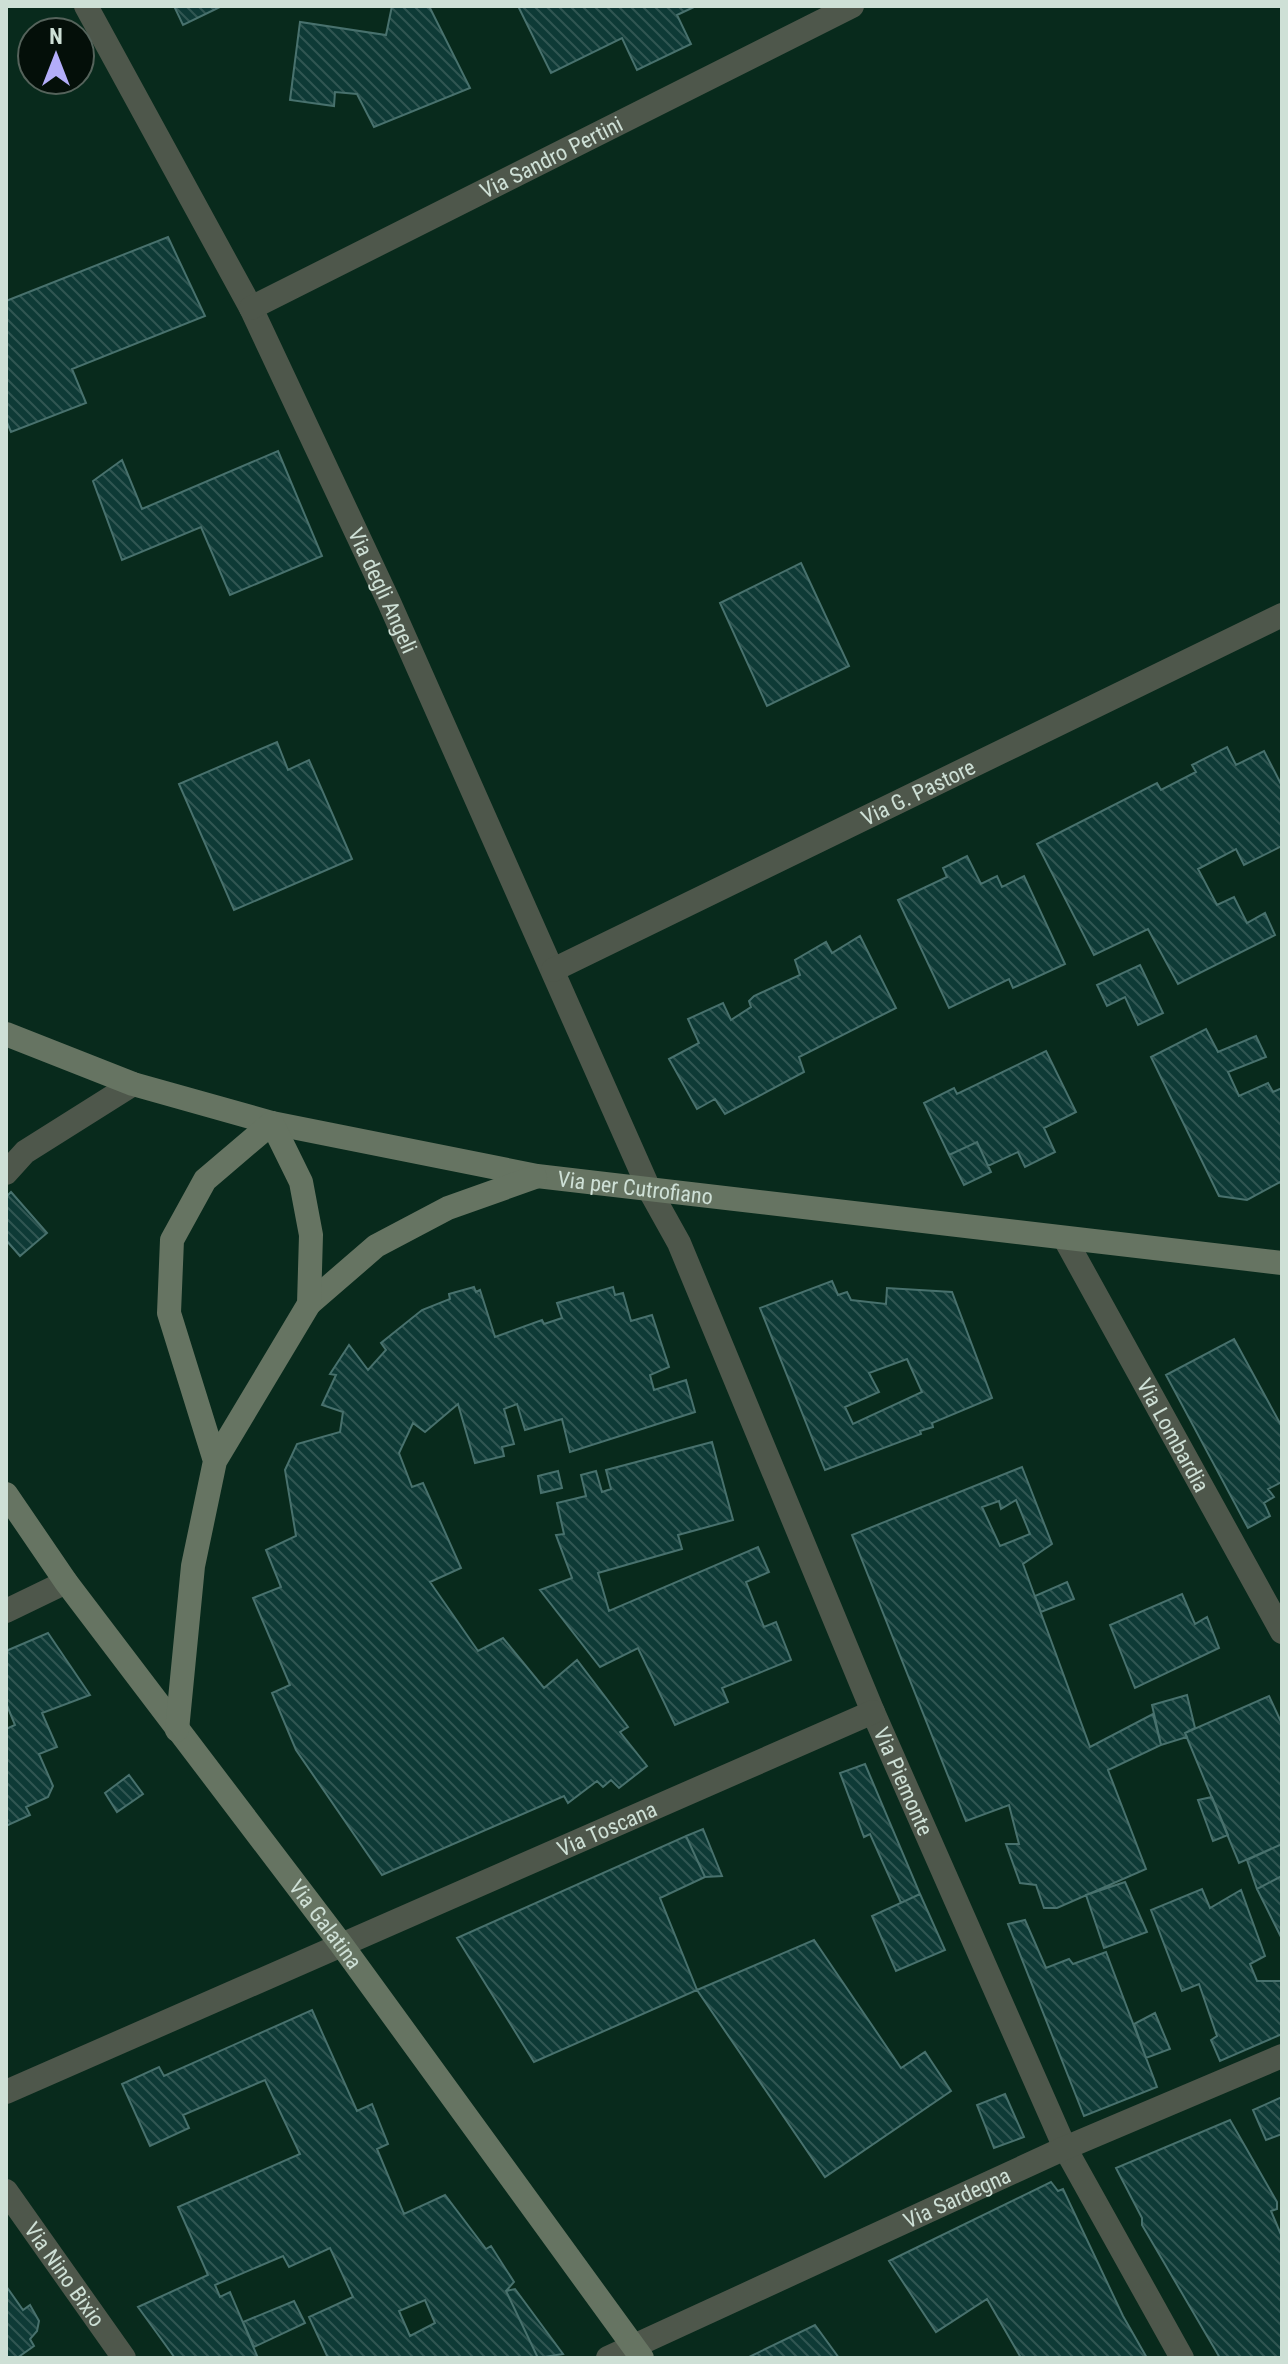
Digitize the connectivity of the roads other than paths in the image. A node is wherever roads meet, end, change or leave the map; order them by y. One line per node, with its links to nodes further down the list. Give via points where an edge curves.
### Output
1 (86, 6): 3 (street, Via degli Angeli)
2 (852, 6): 3 (street, Via Sandro Pertini)
3 (251, 308): 5 (street, Via degli Angeli)
4 (1282, 615): 5 (street, Via G. Pastore)
5 (553, 970): 12 (street, Via degli Angeli)
6 (6, 1034): 7 (street, Via per Cutrofiano)
7 (133, 1084): 8 (street, Via per Cutrofiano); 9 (street)
8 (272, 1123): 11 (street, Via per Cutrofiano); 15 (street, via 301,1182 311,1235); 16 (street, via 205,1180 172,1240 169,1313)
9 (16, 1151): 10 (street)
10 (6, 1173)
11 (537, 1176): 12 (street, Via per Cutrofiano); 15 (street, via 448,1208 376,1246)
12 (650, 1191): 13 (street, Via per Cutrofiano); 21 (street, Via Piemonte, via 679,1243)
13 (1065, 1239): 14 (street, Via per Cutrofiano); 20 (street, Via Lombardia)
14 (1282, 1263)
15 (309, 1304): 16 (street)
16 (215, 1461): 22 (street, via 193,1566)
17 (6, 1494): 18 (street, Via Galatina)
18 (66, 1582): 19 (street); 22 (street, Via Galatina)
19 (6, 1611)
20 (1282, 1632)
21 (873, 1712): 23 (street, Via Toscana); 26 (street, Via Piemonte)
22 (177, 1730): 23 (street, Via Galatina)
23 (341, 1944): 25 (street, Via Toscana); 28 (street, Via Galatina)
24 (1282, 2056): 26 (street, Via Sardegna)
25 (6, 2092)
26 (1065, 2148): 28 (street, Via Sardegna); 31 (street, Via Piemonte)
27 (6, 2191): 29 (street, Via Nino Bixio)
28 (637, 2351): 30 (street, Via Sardegna)
29 (124, 2358)
30 (608, 2358)
31 (1182, 2358)

